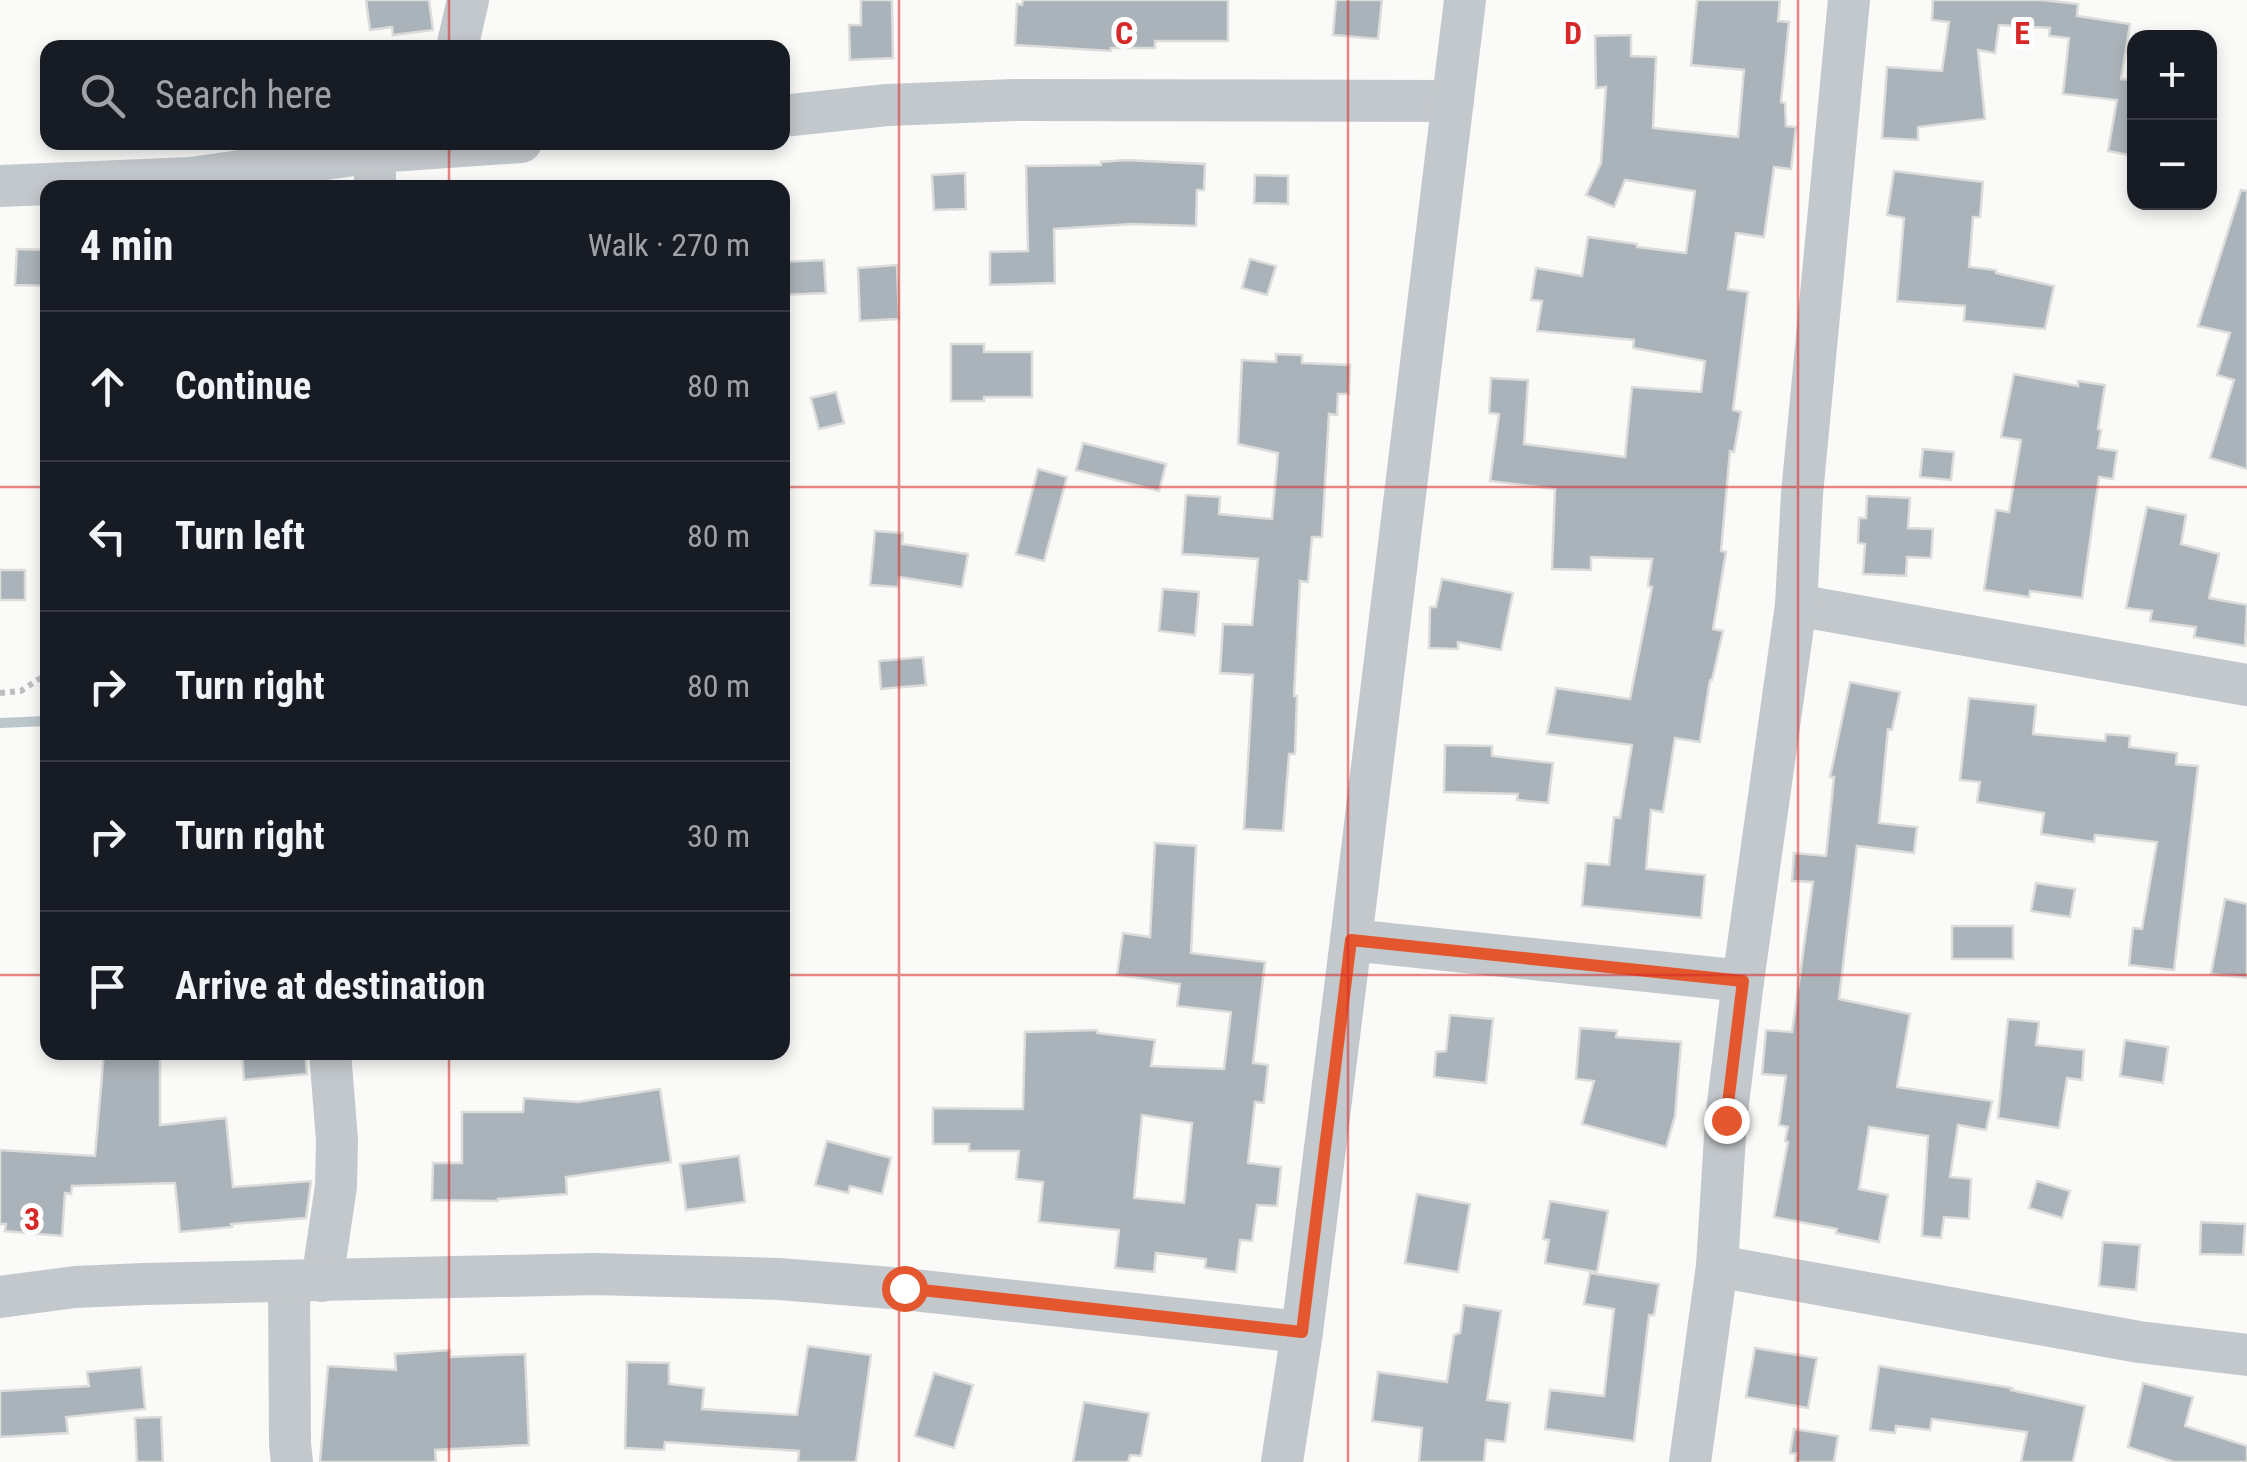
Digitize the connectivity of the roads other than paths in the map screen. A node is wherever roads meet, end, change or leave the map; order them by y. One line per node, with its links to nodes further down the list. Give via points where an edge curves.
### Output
1 (468, 0): 4 (street)
2 (1465, 0): 5 (street)
3 (1849, 0): 12 (street)
4 (459, 40)
5 (1453, 101): 6 (street, via 1015,100); 14 (street)
6 (790, 115)
7 (443, 150): 8 (street)
8 (375, 170): 9 (street)
9 (143, 180)
10 (40, 184): 11 (street)
11 (0, 186)
12 (1796, 606): 13 (street); 15 (street)
13 (2247, 685)
14 (1351, 940): 15 (street); 20 (street)
15 (1743, 981): 17 (street)
16 (331, 1060): 18 (street, via 336,1186)
17 (1717, 1266): 21 (street, via 2139,1342); 24 (street)
18 (305, 1281): 19 (street, via 144,1284); 20 (street, via 594,1274 779,1279); 22 (street)
19 (0, 1297)
20 (1302, 1332): 23 (street)
21 (2247, 1355)
22 (292, 1462)
23 (1282, 1462)
24 (1690, 1462)

